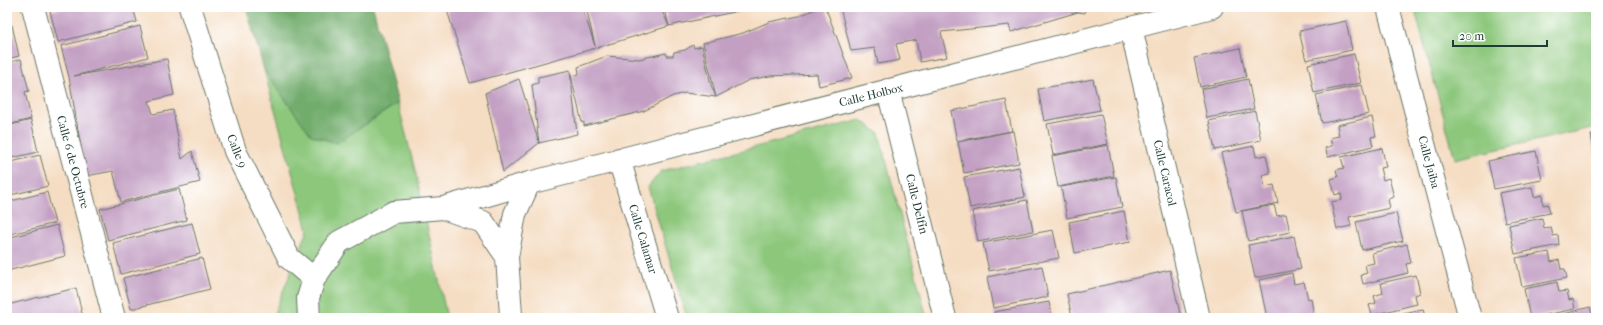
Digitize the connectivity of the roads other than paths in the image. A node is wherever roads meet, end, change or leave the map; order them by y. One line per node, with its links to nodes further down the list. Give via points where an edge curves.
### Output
1 (33, 7): 12 (street, Calle 6 de Octubre)
2 (190, 7): 11 (street, Calle 9, via 235,151)
3 (1212, 7): 5 (street, Calle Holbox)
4 (1388, 7): 18 (street, Calle Jaiba)
5 (1131, 28): 6 (street, Calle Holbox); 17 (street, Calle Caracol)
6 (888, 90): 7 (street, Calle Holbox); 16 (street, Calle Delfín)
7 (619, 159): 8 (street, Calle Holbox); 15 (street, Calle Calamar)
8 (529, 183): 9 (street, Calle Holbox); 10 (street, via 515,214)
9 (443, 208): 10 (street, via 483,222); 11 (street, via 394,212 339,242)
10 (507, 257): 14 (street, via 511,315)
11 (311, 299): 13 (street)
12 (114, 318)
13 (293, 318)
14 (509, 318)
15 (667, 318)
16 (945, 318)
17 (1199, 318)
18 (1470, 318)

